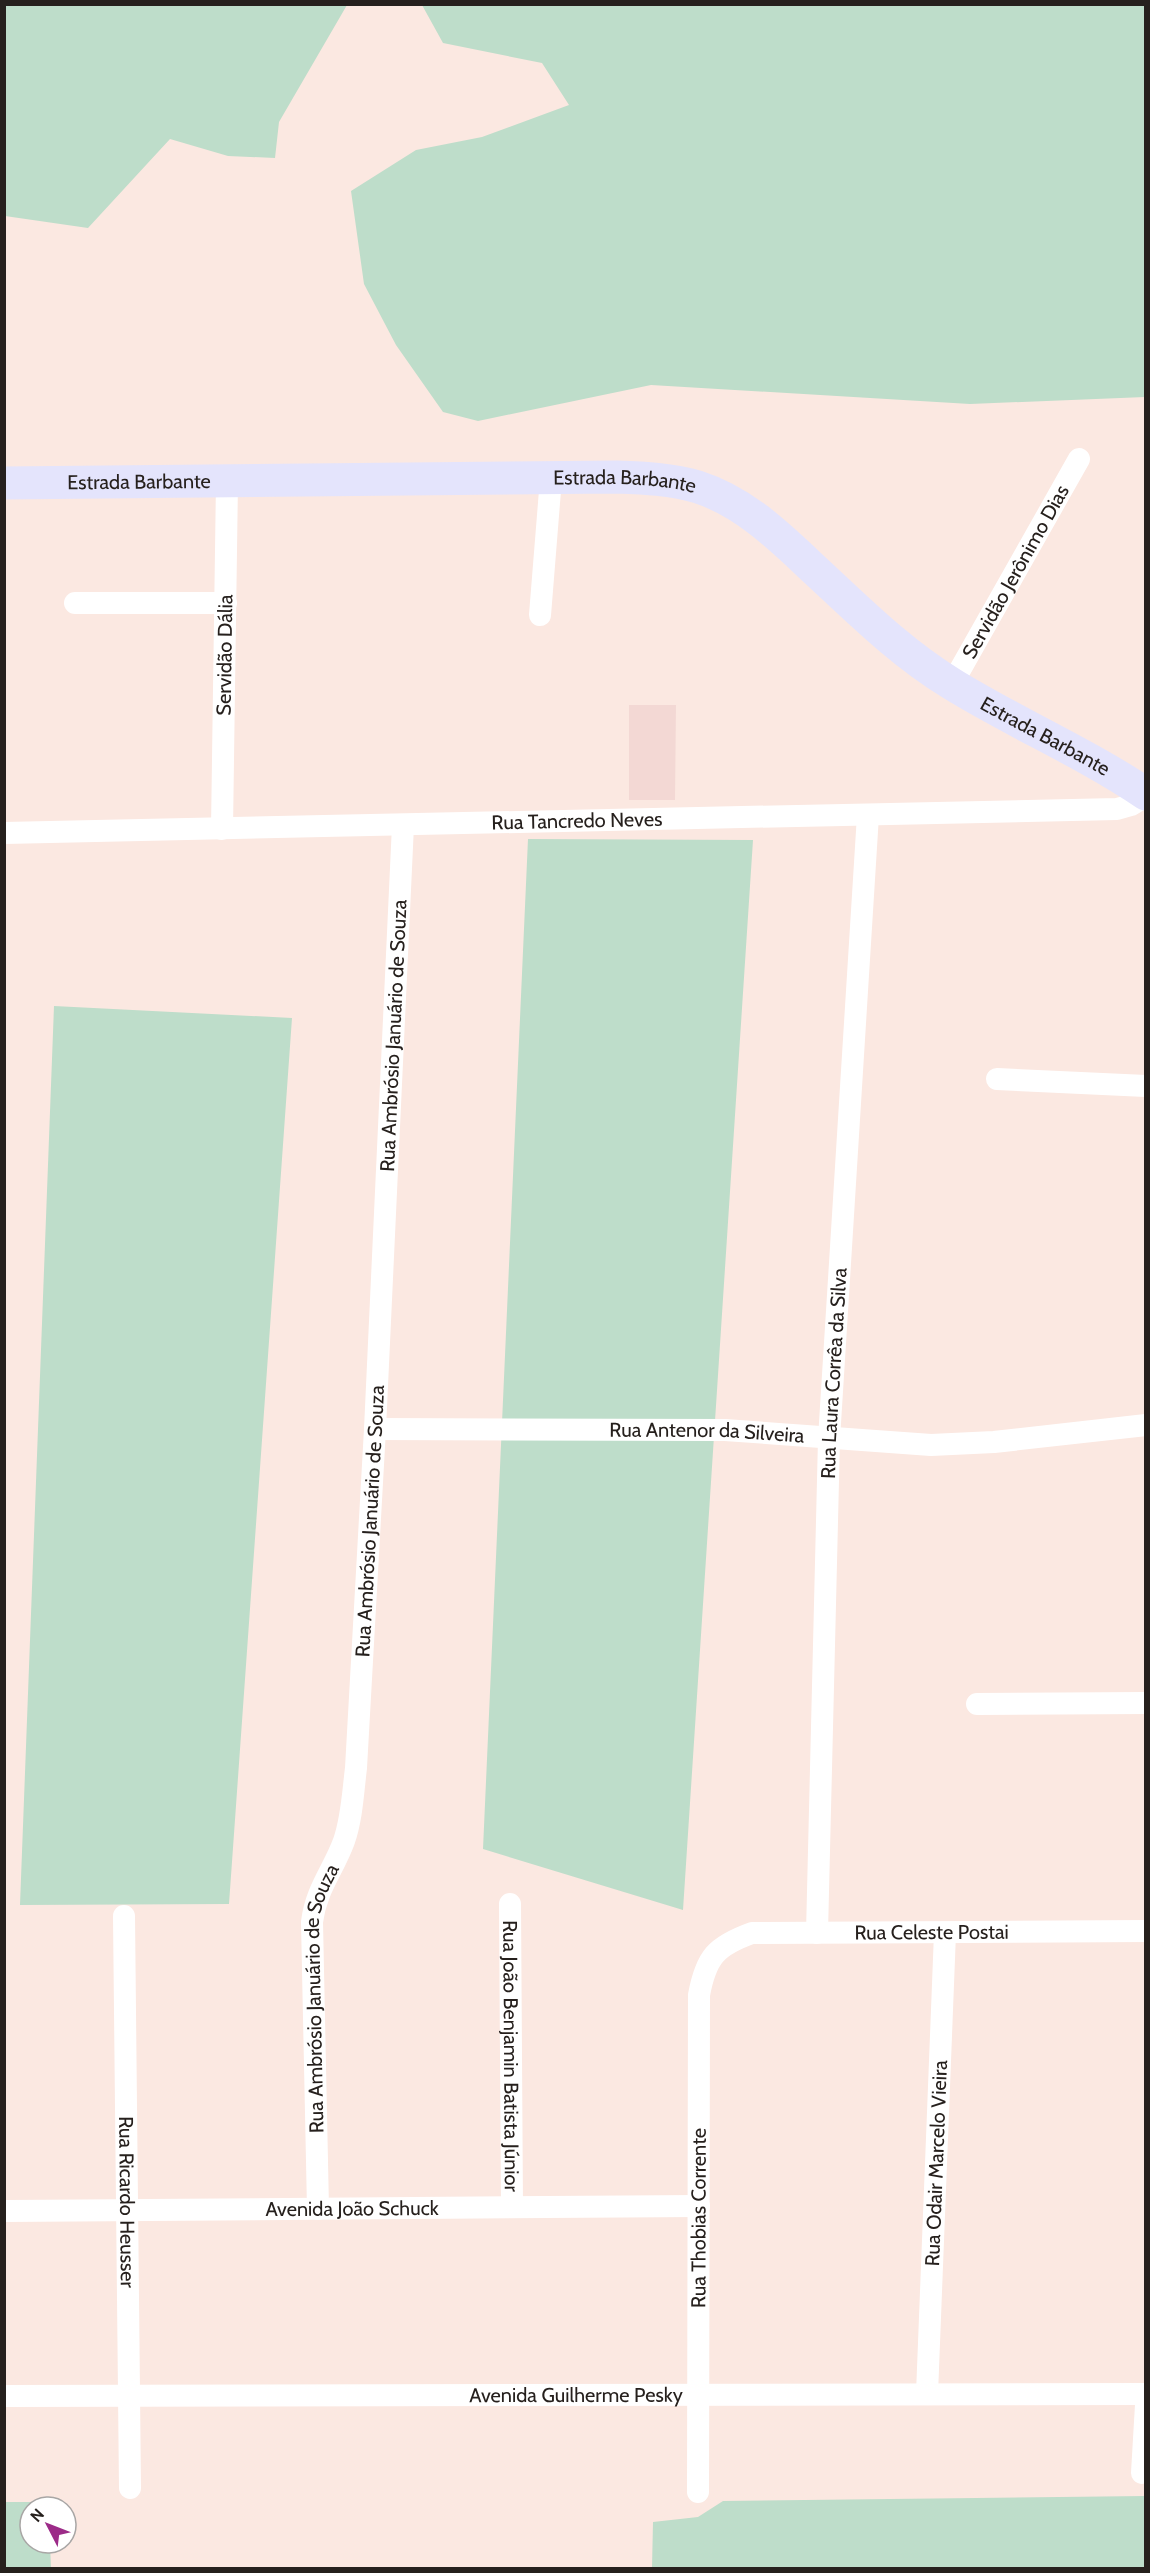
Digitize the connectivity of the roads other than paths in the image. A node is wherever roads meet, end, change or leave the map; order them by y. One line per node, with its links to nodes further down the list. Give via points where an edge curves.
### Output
1 (1079, 459): 8 (street, Servidão Jerônimo Dias)
2 (551, 478): 3 (main road, Estrada Barbante); 7 (street); 8 (main road, Estrada Barbante, via 664,480 699,488 738,505 874,625)
3 (227, 481): 4 (main road, Estrada Barbante); 6 (street, Servidão Dália)
4 (4, 483)
5 (75, 603): 6 (street)
6 (225, 603): 12 (street, Servidão Dália)
7 (540, 615)
8 (952, 684): 9 (main road, Estrada Barbante, via 1091,759)
9 (1146, 795): 10 (street, Rua Tancredo Neves, via 1117,810)
10 (868, 815): 11 (street, Rua Tancredo Neves); 18 (street, Rua Laura Corrêa da Silva)
11 (402, 825): 12 (street, Rua Tancredo Neves); 17 (street, Rua Ambrósio Januário de Souza)
12 (222, 829): 13 (street, Rua Tancredo Neves)
13 (4, 833)
14 (997, 1079): 15 (street)
15 (1146, 1086)
16 (1146, 1425): 18 (street, Rua Antenor da Silveira, via 963,1444)
17 (375, 1429): 18 (street, Rua Antenor da Silveira, via 725,1430); 29 (street, Rua Ambrósio Januário de Souza, via 356,1768 343,1842 314,1902 312,1923)
18 (829, 1439): 24 (street, Rua Laura Corrêa da Silva)
19 (1146, 1703): 20 (street)
20 (977, 1704)
21 (510, 1904): 28 (street, Rua João Benjamin Batista Júnior)
22 (123, 1916): 30 (street, Rua Ricardo Heusser)
23 (1146, 1931): 25 (street, Rua Celeste Postai)
24 (817, 1933): 25 (street, Rua Celeste Postai); 26 (street, Rua Celeste Postai, via 752,1933)
25 (945, 1933): 32 (street, Rua Odair Marcelo Vieira)
26 (719, 1947): 27 (street, Rua Thobias Corrente, via 704,1971 699,1995)
27 (699, 2206): 28 (street, Avenida João Schuck); 34 (street, Rua Thobias Corrente)
28 (512, 2207): 29 (street, Avenida João Schuck)
29 (318, 2209): 30 (street, Avenida João Schuck)
30 (127, 2210): 31 (street, Avenida João Schuck); 36 (street, Rua Ricardo Heusser)
31 (4, 2211)
32 (927, 2394): 33 (street, Avenida Guilherme Pesky); 34 (street, Avenida Guilherme Pesky)
33 (1146, 2394)
34 (699, 2395): 36 (street, Avenida Guilherme Pesky); 40 (street, Rua Thobias Corrente)
35 (4, 2396): 36 (street, Avenida Guilherme Pesky)
36 (129, 2396): 39 (street, Rua Ricardo Heusser)
37 (1146, 2405): 38 (street)
38 (1142, 2473)
39 (130, 2488)
40 (698, 2492)

